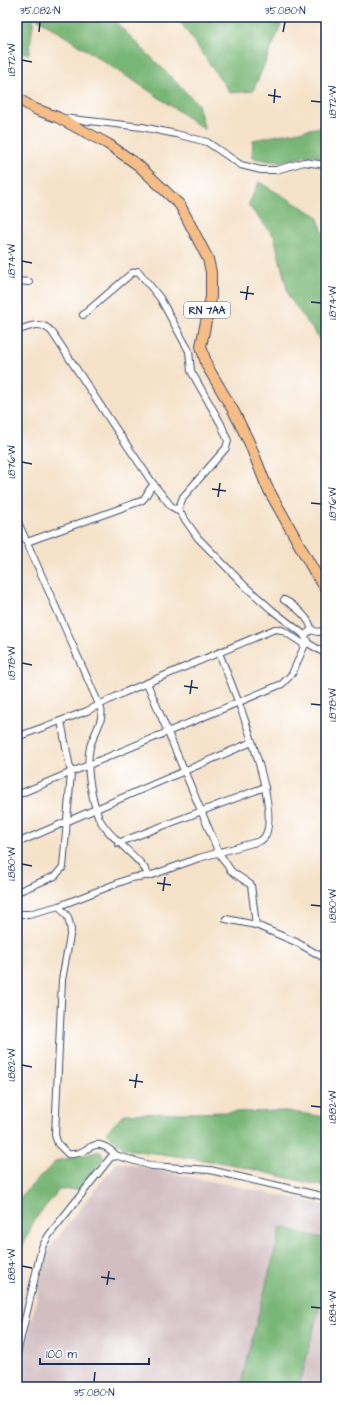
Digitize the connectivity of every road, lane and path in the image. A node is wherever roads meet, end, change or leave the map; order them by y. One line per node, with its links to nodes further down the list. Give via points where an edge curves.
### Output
1 (17, 98): 2 (main road, RN 7AA)
2 (57, 117): 3 (street, via 142,127 207,142 241,165 261,170 276,170 304,162); 8 (main road, RN 7AA, via 114,148 138,165 180,205 208,259 211,272 211,297 201,346)
3 (326, 164)
4 (17, 281): 5 (street)
5 (29, 282)
6 (83, 315): 9 (street, via 132,273 138,271 160,298 189,351)
7 (17, 331): 10 (street, via 39,325 47,327 52,332)
8 (204, 357): 9 (street); 14 (main road, RN 7AA, via 249,442 267,487)
9 (191, 360): 11 (street, via 191,371 228,441 226,448 183,497)
10 (154, 485): 11 (street, via 171,506); 13 (street, via 141,501)
11 (178, 510): 18 (street, via 198,538 246,587)
12 (17, 520): 13 (street)
13 (27, 542): 23 (street)
14 (326, 589)
15 (284, 600): 16 (street, via 297,608)
16 (311, 630): 17 (street); 18 (street)
17 (326, 630)
18 (305, 641): 19 (street, via 276,629); 20 (street); 22 (street, via 288,680)
19 (218, 653): 21 (street); 22 (street)
20 (326, 654)
21 (147, 683): 23 (street); 25 (street)
22 (239, 702): 25 (street); 27 (street)
23 (99, 705): 24 (street); 28 (street, via 102,717 92,739)
24 (61, 720): 26 (street); 30 (street)
25 (168, 732): 28 (street); 29 (street)
26 (17, 737)
27 (252, 742): 29 (street); 31 (street)
28 (87, 766): 30 (street); 33 (street)
29 (184, 770): 33 (street); 34 (street)
30 (71, 773): 32 (street); 35 (street)
31 (265, 787): 34 (street); 38 (street, via 268,818 266,836 260,842)
32 (17, 795)
33 (96, 807): 35 (street); 37 (street, via 103,826)
34 (201, 810): 37 (street); 38 (street)
35 (67, 821): 36 (street); 40 (street, via 62,871)
36 (17, 843)
37 (118, 843): 39 (street, via 144,866)
38 (219, 853): 39 (street); 44 (street, via 230,871 251,885)
39 (148, 876): 41 (street, via 131,878)
40 (17, 892)
41 (59, 906): 42 (street, via 33,913); 46 (street, via 68,917 71,930 62,980 55,1135 58,1144 68,1154 100,1145)
42 (17, 914)
43 (226, 919): 44 (street)
44 (256, 925): 45 (street, via 296,942)
45 (326, 959)
46 (116, 1155): 47 (street, via 152,1166 210,1170); 48 (street, via 111,1157 46,1241 39,1258)
47 (326, 1197)
48 (17, 1354)

